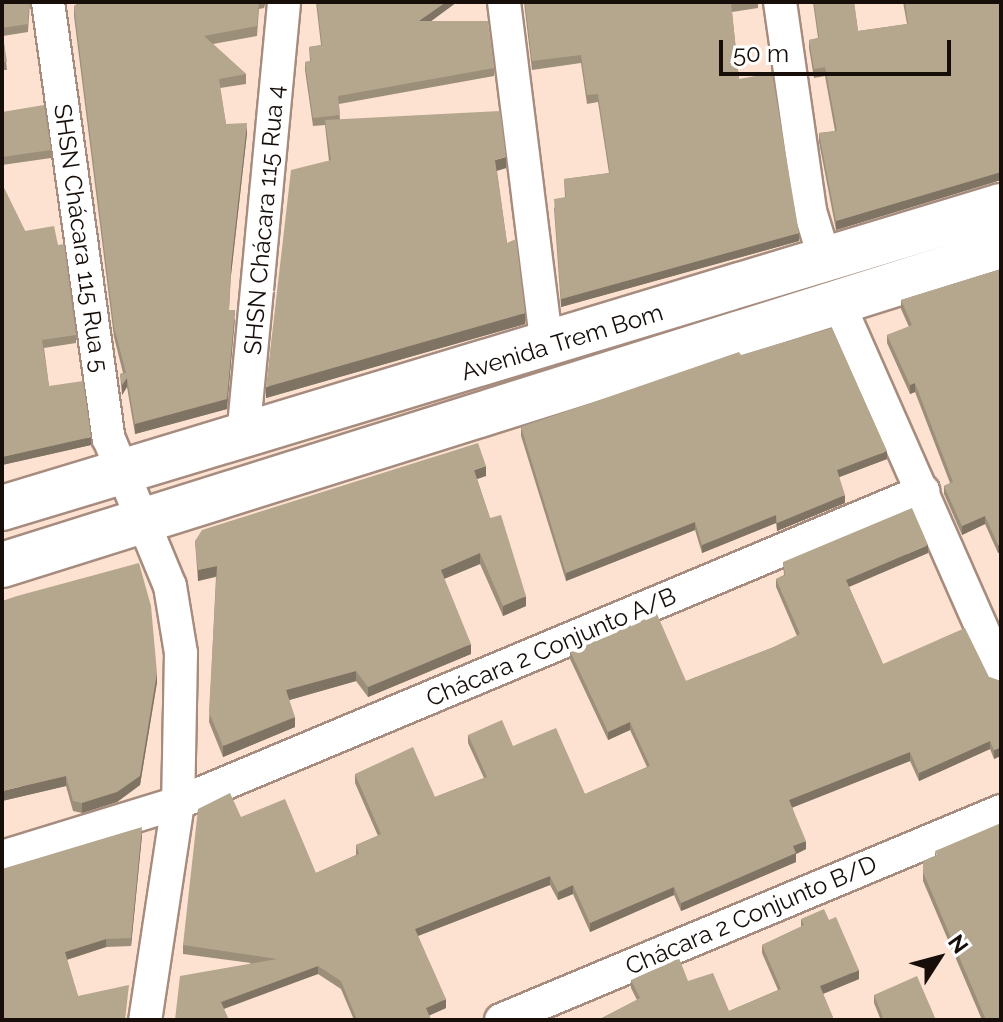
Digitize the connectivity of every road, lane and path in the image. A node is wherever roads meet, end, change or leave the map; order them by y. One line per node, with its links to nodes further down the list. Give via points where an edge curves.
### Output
1 (48, 2): 10 (street, SHSN Chácara 115 Rua 5, via 109,439)
2 (284, 2): 9 (street, SHSN Chácara 115 Rua 4)
3 (504, 2): 8 (street)
4 (780, 2): 7 (street, via 810,211)
5 (1001, 206): 7 (street, Avenida Trem Bom)
6 (1001, 251): 7 (street, Avenida Trem Bom)
7 (832, 282): 8 (street, Avenida Trem Bom); 11 (street); 13 (street, Avenida Trem Bom)
8 (547, 347): 9 (street, Avenida Trem Bom)
9 (243, 437): 10 (street, Avenida Trem Bom)
10 (121, 472): 12 (street, Avenida Trem Bom); 13 (street)
11 (923, 491): 15 (street); 16 (street, Chácara 2 Conjunto A/B)
12 (2, 508)
13 (141, 521): 14 (street, Avenida Trem Bom); 16 (street, via 170,586 181,653)
14 (2, 565)
15 (1001, 671)
16 (178, 803): 18 (street, Chácara 2 Conjunto A/B); 19 (street)
17 (1001, 811): 20 (street, Chácara 2 Conjunto B/D)
18 (2, 857)
19 (145, 1020)
20 (501, 1020)

